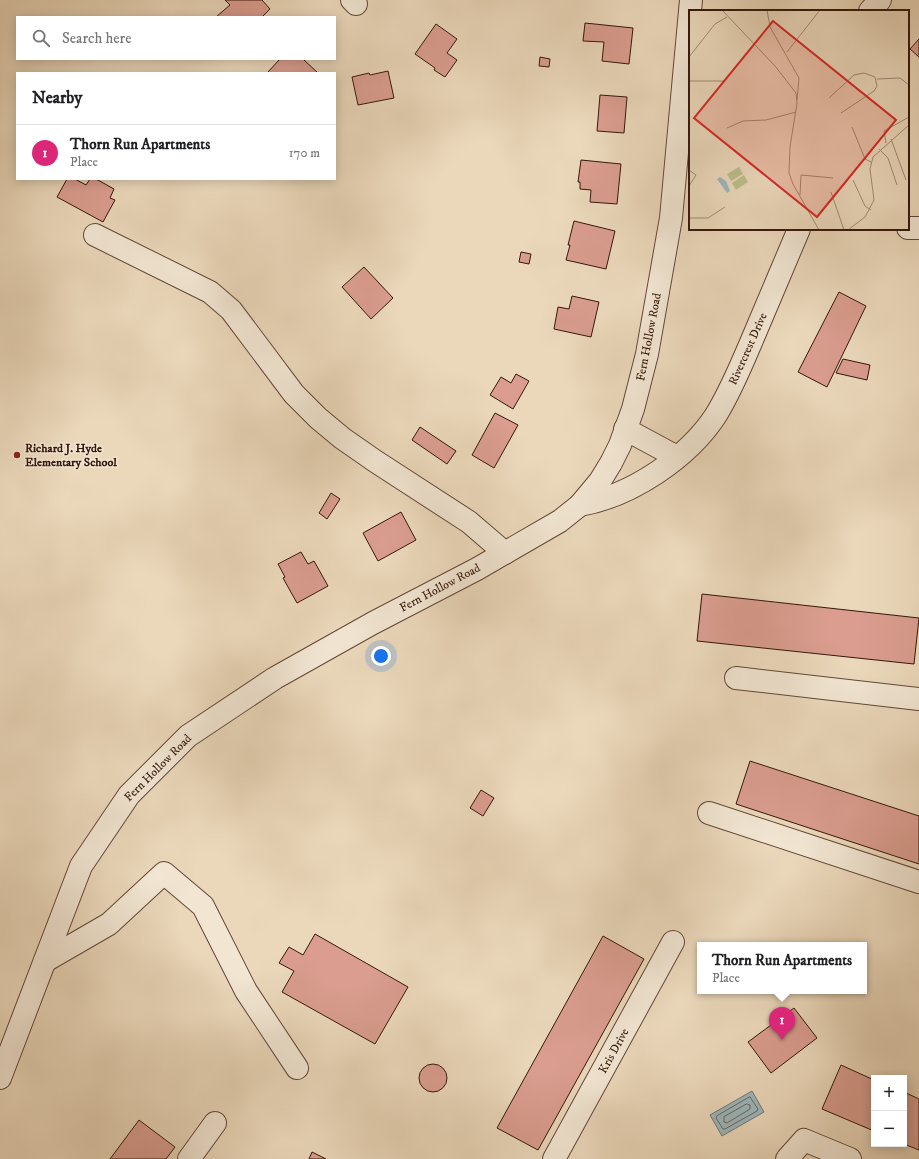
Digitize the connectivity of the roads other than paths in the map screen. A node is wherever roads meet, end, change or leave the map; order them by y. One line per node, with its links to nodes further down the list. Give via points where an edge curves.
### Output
1 (691, 0): 3 (street, Fern Hollow Road)
2 (880, 0): 4 (street)
3 (690, 10)
4 (871, 10)
5 (689, 22): 8 (street, Fern Hollow Road, via 671,218 647,354 633,409)
6 (799, 230): 9 (street, Rivercrest Drive, via 729,393 702,433)
7 (95, 235): 11 (street, via 210,292 231,310 294,394 318,418 375,461 469,522)
8 (625, 429): 9 (street); 10 (street, Fern Hollow Road, via 611,463)
9 (677, 457): 10 (street, Rivercrest Drive, via 624,491)
10 (580, 505): 11 (street, Fern Hollow Road, via 560,522)
11 (505, 553): 17 (street, Fern Hollow Road, via 275,678 188,736 129,795 81,866)
12 (736, 678): 13 (street)
13 (919, 699)
14 (708, 813): 15 (street)
15 (919, 882)
16 (674, 942): 22 (street, Kris Drive)
17 (45, 961): 18 (street, via 109,924 164,873 203,906 246,991); 19 (street, Fern Hollow Road)
18 (297, 1068)
19 (0, 1078)
20 (215, 1123): 21 (street)
21 (189, 1159)
22 (554, 1159)
23 (787, 1159): 24 (street, via 804,1140)
24 (850, 1159)

